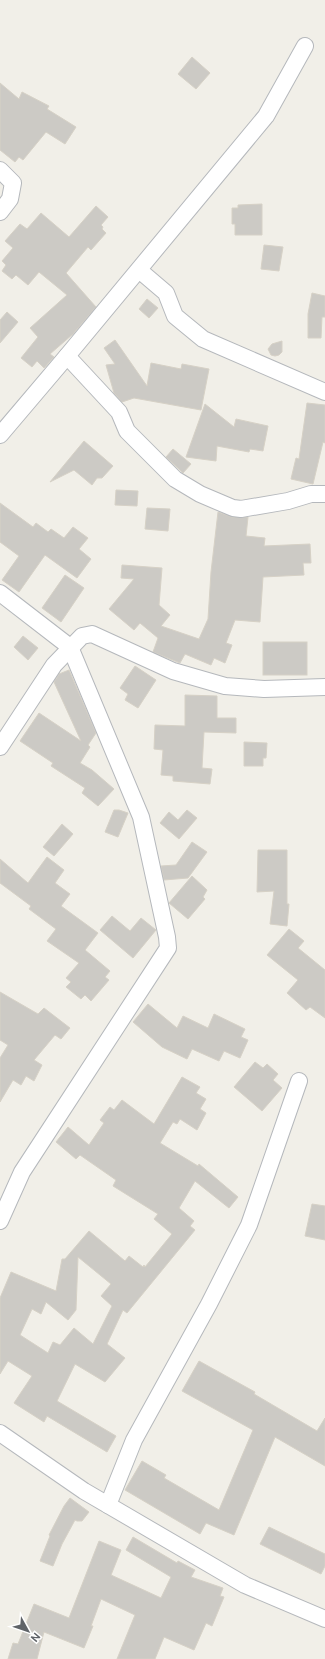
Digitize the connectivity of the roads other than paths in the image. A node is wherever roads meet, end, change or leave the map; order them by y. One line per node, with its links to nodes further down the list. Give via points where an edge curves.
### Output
1 (305, 46): 4 (street, via 266,116)
2 (0, 170): 3 (street, via 14,183 10,199)
3 (0, 212)
4 (139, 270): 5 (street); 6 (street, via 166,293 175,316 203,339)
5 (68, 356): 7 (street); 8 (street, via 119,412 127,431 175,479 200,494 241,509 288,501 311,494)
6 (325, 392)
7 (0, 435)
8 (325, 494)
9 (0, 593): 10 (street)
10 (70, 647): 11 (street, via 82,636 92,634 173,671 225,686); 12 (street, via 54,665); 14 (street, via 141,817 168,948 22,1172)
11 (325, 687)
12 (0, 747)
13 (299, 1081): 16 (street, via 249,1225 134,1440)
14 (0, 1221)
15 (0, 1433): 16 (street)
16 (108, 1505): 17 (street, via 245,1585)
17 (325, 1619)

